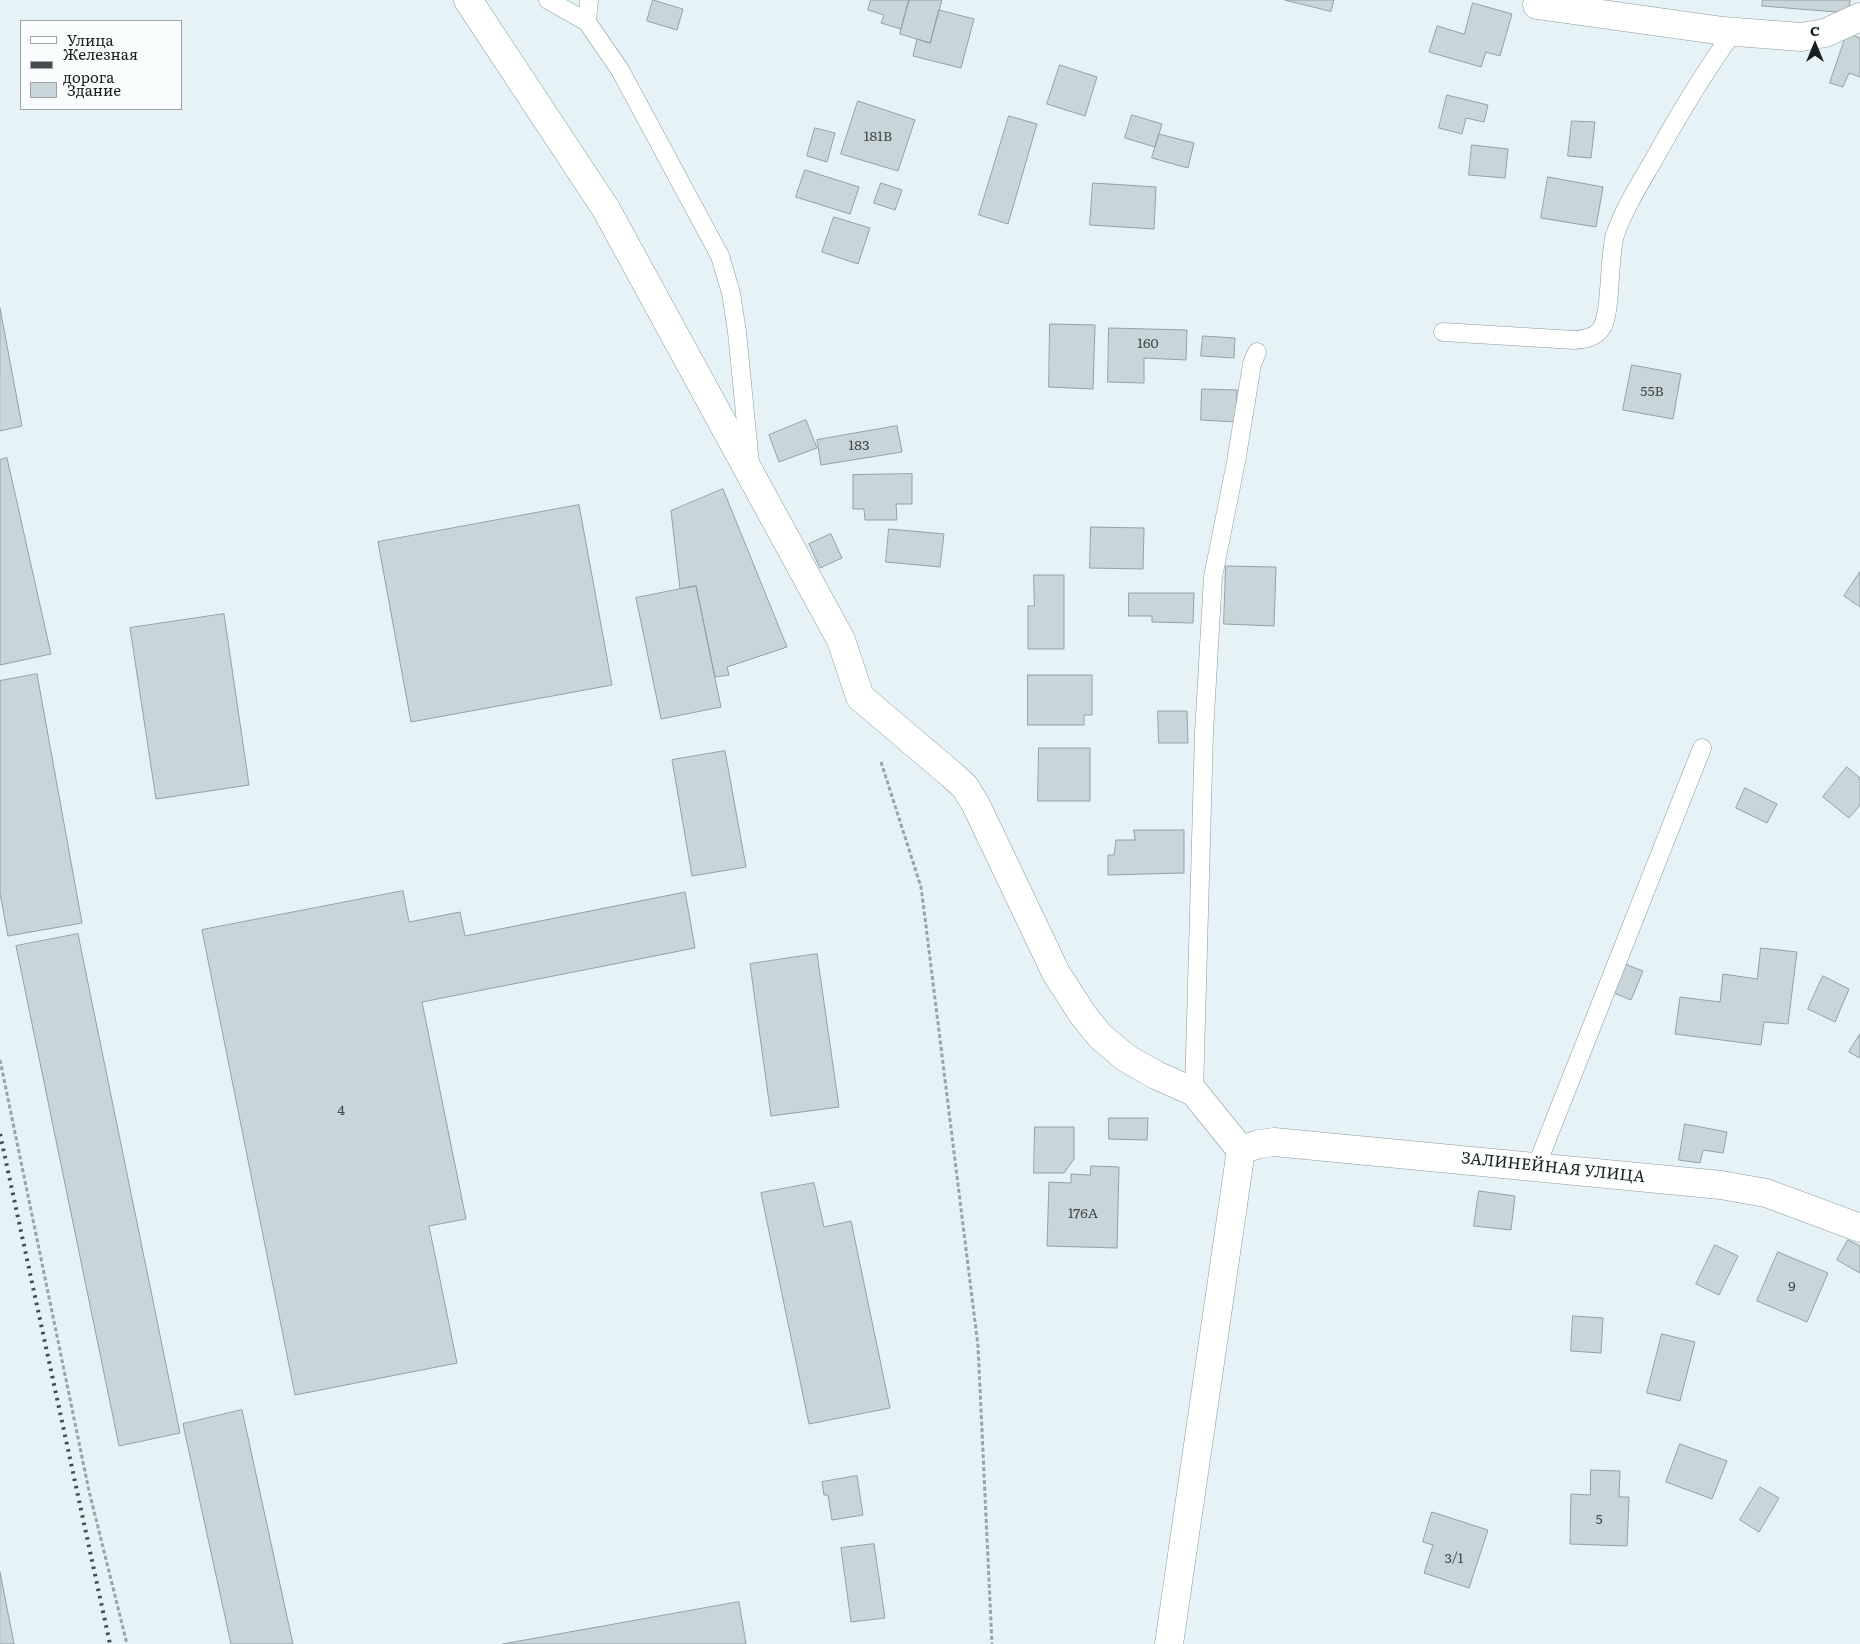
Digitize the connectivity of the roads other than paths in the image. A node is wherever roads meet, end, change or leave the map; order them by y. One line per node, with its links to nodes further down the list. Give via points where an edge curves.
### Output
1 (468, 0): 10 (street, via 606,209)
2 (548, 0): 6 (lane)
3 (589, 0): 6 (lane)
4 (1537, 5): 7 (street)
5 (1860, 17): 7 (street, via 1825,33 1801,37)
6 (587, 22): 10 (lane, via 620,70 720,256 731,293 737,332)
7 (1733, 32): 8 (lane, via 1696,86 1623,214 1614,238 1606,317 1602,328 1587,339 1562,340)
8 (1443, 332)
9 (1257, 352): 12 (lane, via 1252,364 1213,577 1204,733)
10 (751, 476): 12 (street, via 840,640 860,697 965,787 1056,973 1082,1015 1126,1058)
11 (1702, 748): 14 (lane)
12 (1194, 1092): 13 (street)
13 (1241, 1150): 14 (street, ЗАЛИНЕЙНАЯ УЛИЦА, via 1274,1142); 16 (street)
14 (1536, 1167): 15 (street, ЗАЛИНЕЙНАЯ УЛИЦА, via 1743,1188 1766,1193)
15 (1860, 1228)
16 (1169, 1644)

